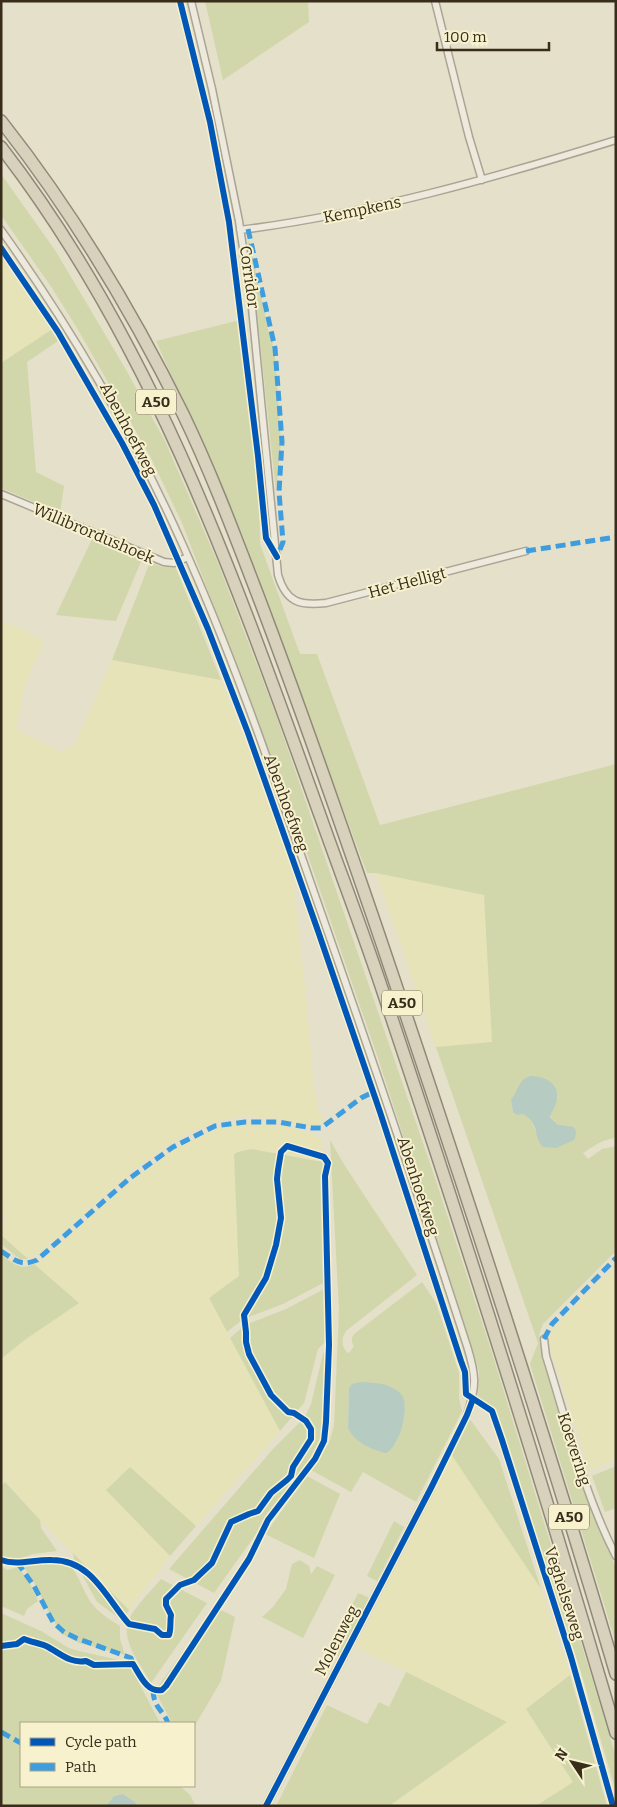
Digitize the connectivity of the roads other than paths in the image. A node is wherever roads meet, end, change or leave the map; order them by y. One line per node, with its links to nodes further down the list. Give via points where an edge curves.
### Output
1 (191, 1): 8 (street, Corridor)
2 (435, 1): 6 (street)
3 (1, 121): 17 (highway, A50, via 59,200 123,303 184,416 230,523 347,842 469,1202)
4 (616, 140): 6 (street, Kempkens)
5 (1, 147): 18 (highway, A50, via 61,233 135,360 215,533 386,1000 512,1387)
6 (482, 180): 8 (street, Kempkens, via 324,217)
7 (1, 230): 11 (street, Abenhoefweg, via 110,401)
8 (240, 230): 12 (street, Corridor, via 252,308 278,575)
9 (1, 494): 11 (street, Willibrordushoek, via 164,562 174,563)
10 (526, 550): 12 (street, Het Helligt, via 326,603 301,603)
11 (188, 557): 14 (street, Abenhoefweg, via 242,690 411,1173 474,1369 475,1386)
12 (288, 596)
13 (544, 1338): 16 (street, Koevering, via 546,1356 583,1474)
14 (467, 1415)
15 (430, 1488): 19 (street, Molenweg)
16 (616, 1556)
17 (616, 1674)
18 (616, 1733)
19 (266, 1806)

